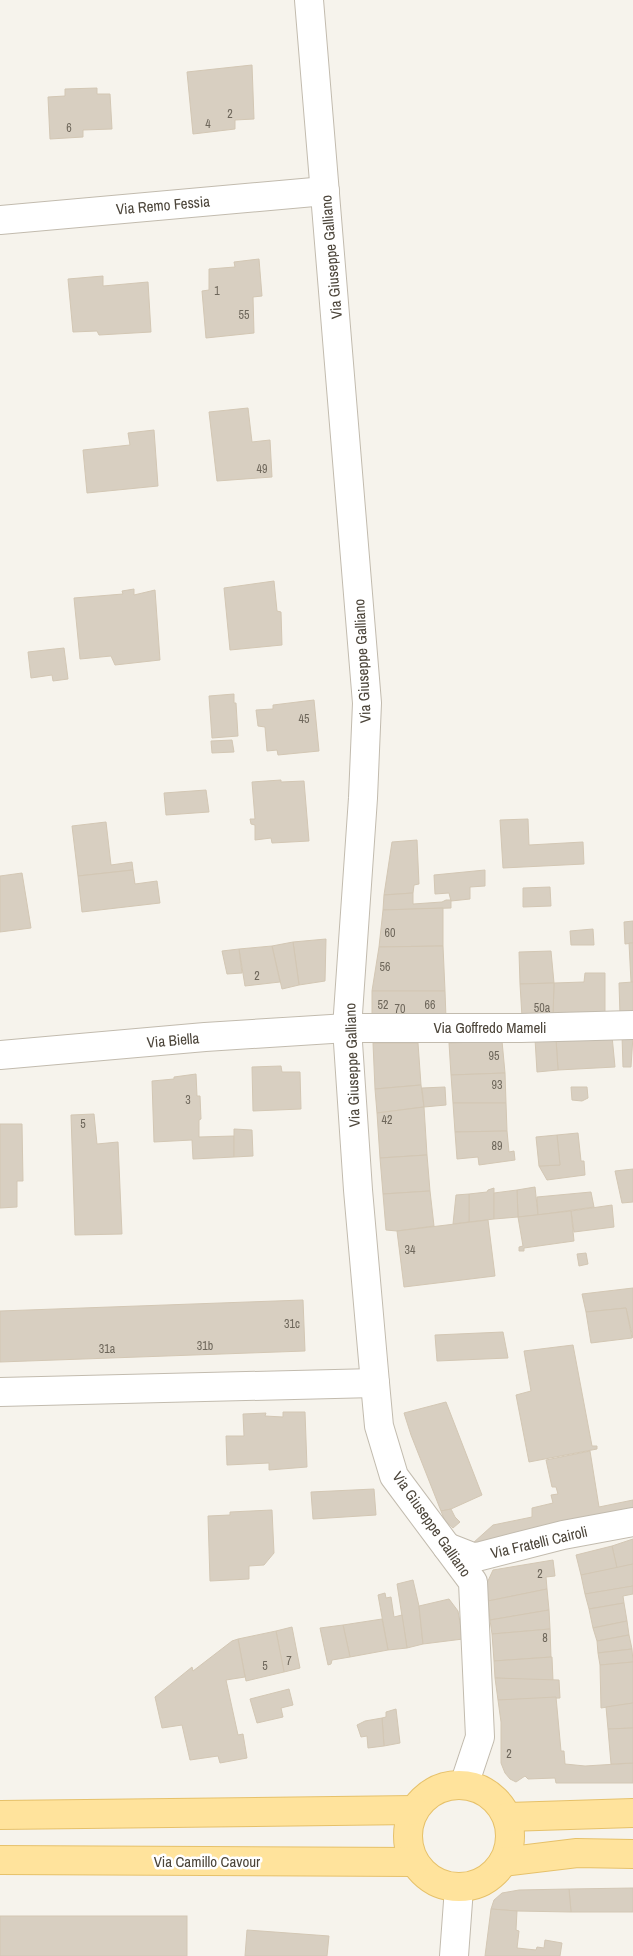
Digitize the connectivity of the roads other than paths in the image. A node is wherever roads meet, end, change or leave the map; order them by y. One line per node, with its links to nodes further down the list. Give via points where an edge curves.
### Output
1 (309, 0): 2 (street, Via Giuseppe Galliano)
2 (325, 191): 3 (street, Via Remo Fessia); 5 (street, Via Giuseppe Galliano, via 367,703)
3 (0, 220)
4 (633, 1025): 5 (street, Via Goffredo Mameli)
5 (347, 1028): 6 (street, Via Biella, via 186,1038); 7 (street, Via Giuseppe Galliano)
6 (0, 1055)
7 (374, 1382): 8 (street); 10 (street, Via Giuseppe Galliano, via 379,1426 394,1476)
8 (0, 1392)
9 (633, 1522): 10 (street, Via Fratelli Cairoli, via 563,1535 477,1557)
10 (446, 1547): 11 (street, Via Giuseppe Galliano, via 473,1582 480,1737)
11 (464, 1785): 12 (main road, via 435,1790); 15 (main road, via 490,1795)
12 (414, 1810): 14 (main road); 18 (main road, via 408,1827 408,1845)
13 (633, 1813): 15 (main road)
14 (0, 1815)
15 (507, 1817): 19 (main road, via 509,1848)
16 (633, 1854): 19 (main road, via 577,1852)
17 (0, 1860): 18 (main road, Via Camillo Cavour)
18 (414, 1862): 20 (main road, via 433,1881)
19 (503, 1862): 20 (main road, via 484,1881)
20 (459, 1888): 21 (street)
21 (454, 1956)

